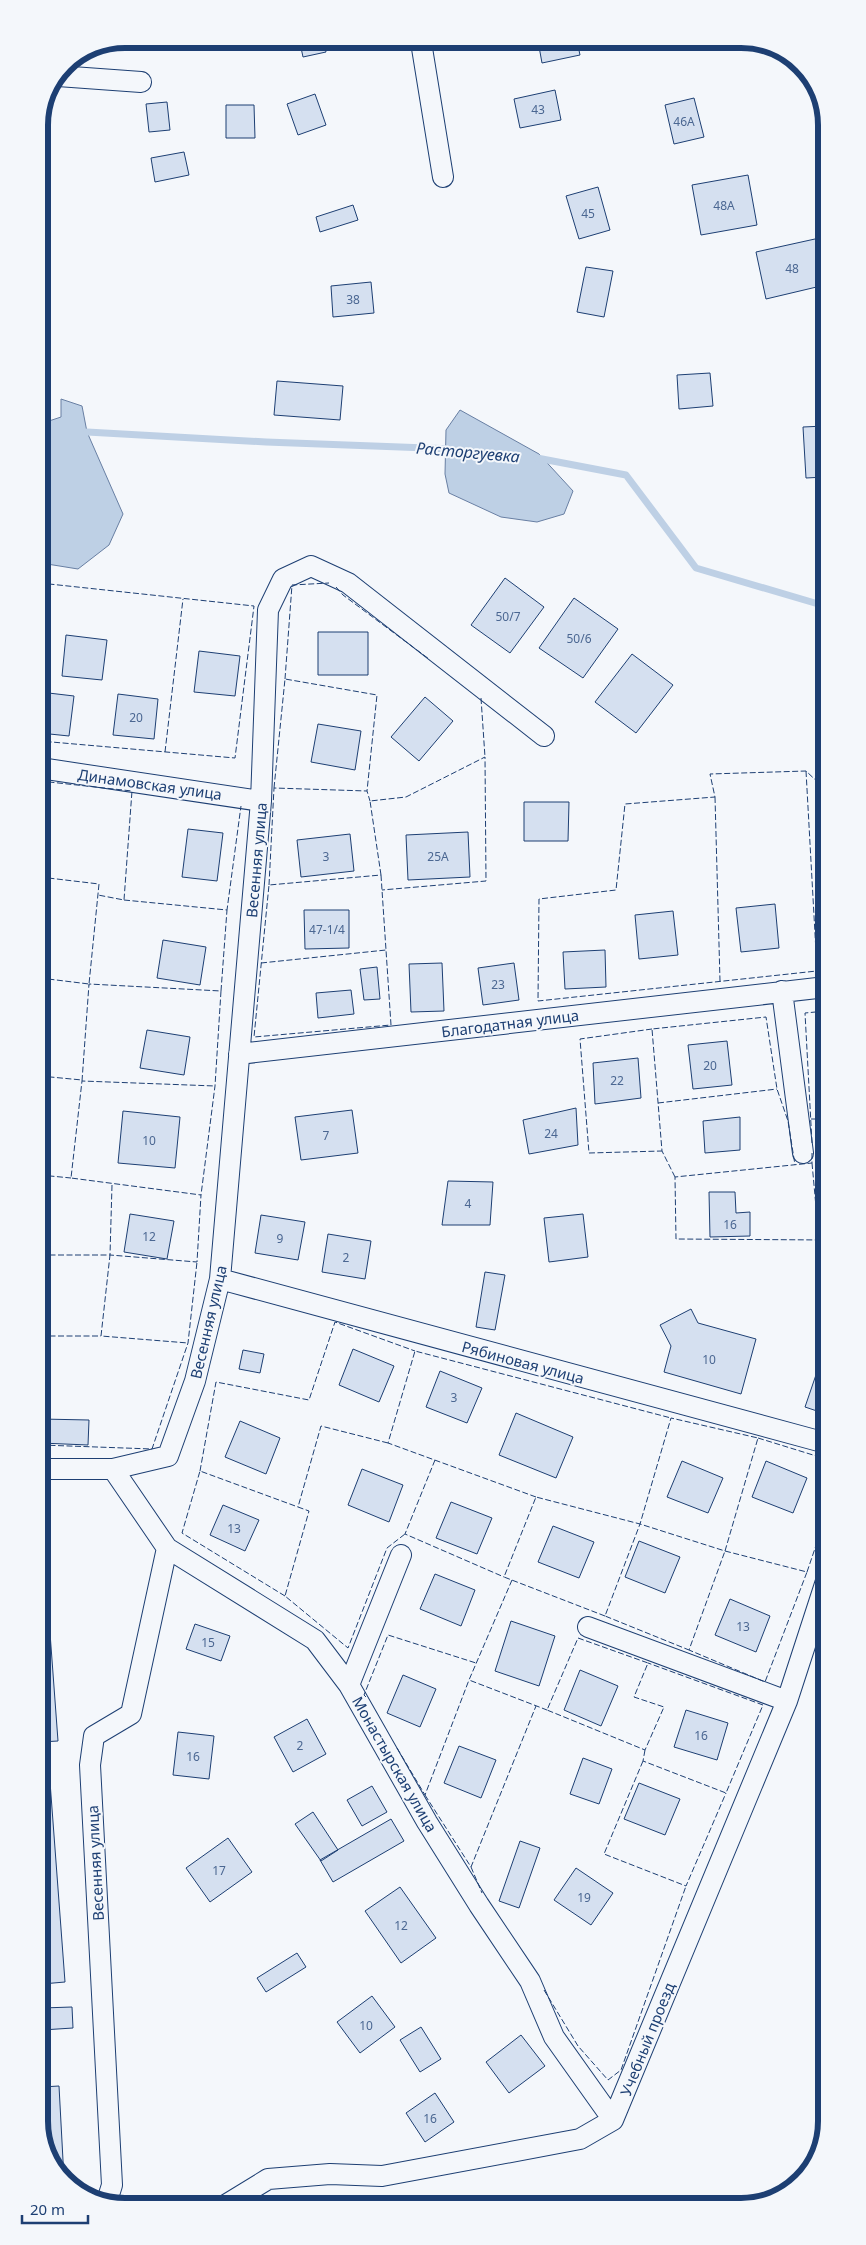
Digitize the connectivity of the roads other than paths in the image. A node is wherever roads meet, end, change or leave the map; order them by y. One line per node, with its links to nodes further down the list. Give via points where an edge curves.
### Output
1 (422, 48): 4 (street)
2 (65, 76): 3 (street)
3 (141, 82)
4 (443, 178)
5 (544, 736): 7 (street, Весенняя улица, via 348,583 312,566 283,579 268,610)
6 (48, 769): 7 (street, Динамовская улица)
7 (261, 801): 10 (street, Весенняя улица)
8 (818, 988): 9 (street, Благодатная улица)
9 (782, 991): 10 (street, Благодатная улица); 11 (street)
10 (239, 1054): 12 (street, Весенняя улица)
11 (803, 1153)
12 (220, 1279): 13 (street, Рябиновая улица); 15 (street, Весенняя улица, via 195,1381 168,1456)
13 (818, 1441)
14 (48, 1469): 15 (street)
15 (113, 1469): 16 (street, Монастырская улица)
16 (167, 1548): 20 (street, Монастырская улица, via 315,1640); 23 (street, Весенняя улица, via 131,1714 94,1736 90,1765 112,2185)
17 (401, 1555): 20 (street)
18 (818, 1606): 21 (street, Учебный проезд)
19 (588, 1627): 21 (street)
20 (349, 1685): 22 (street, Монастырская улица, via 427,1822 530,1980 554,2037)
21 (787, 1701): 22 (street, Учебный проезд)
22 (614, 2120): 24 (street, via 580,2139 382,2176 330,2174 268,2179)
23 (109, 2196)
24 (238, 2197)

